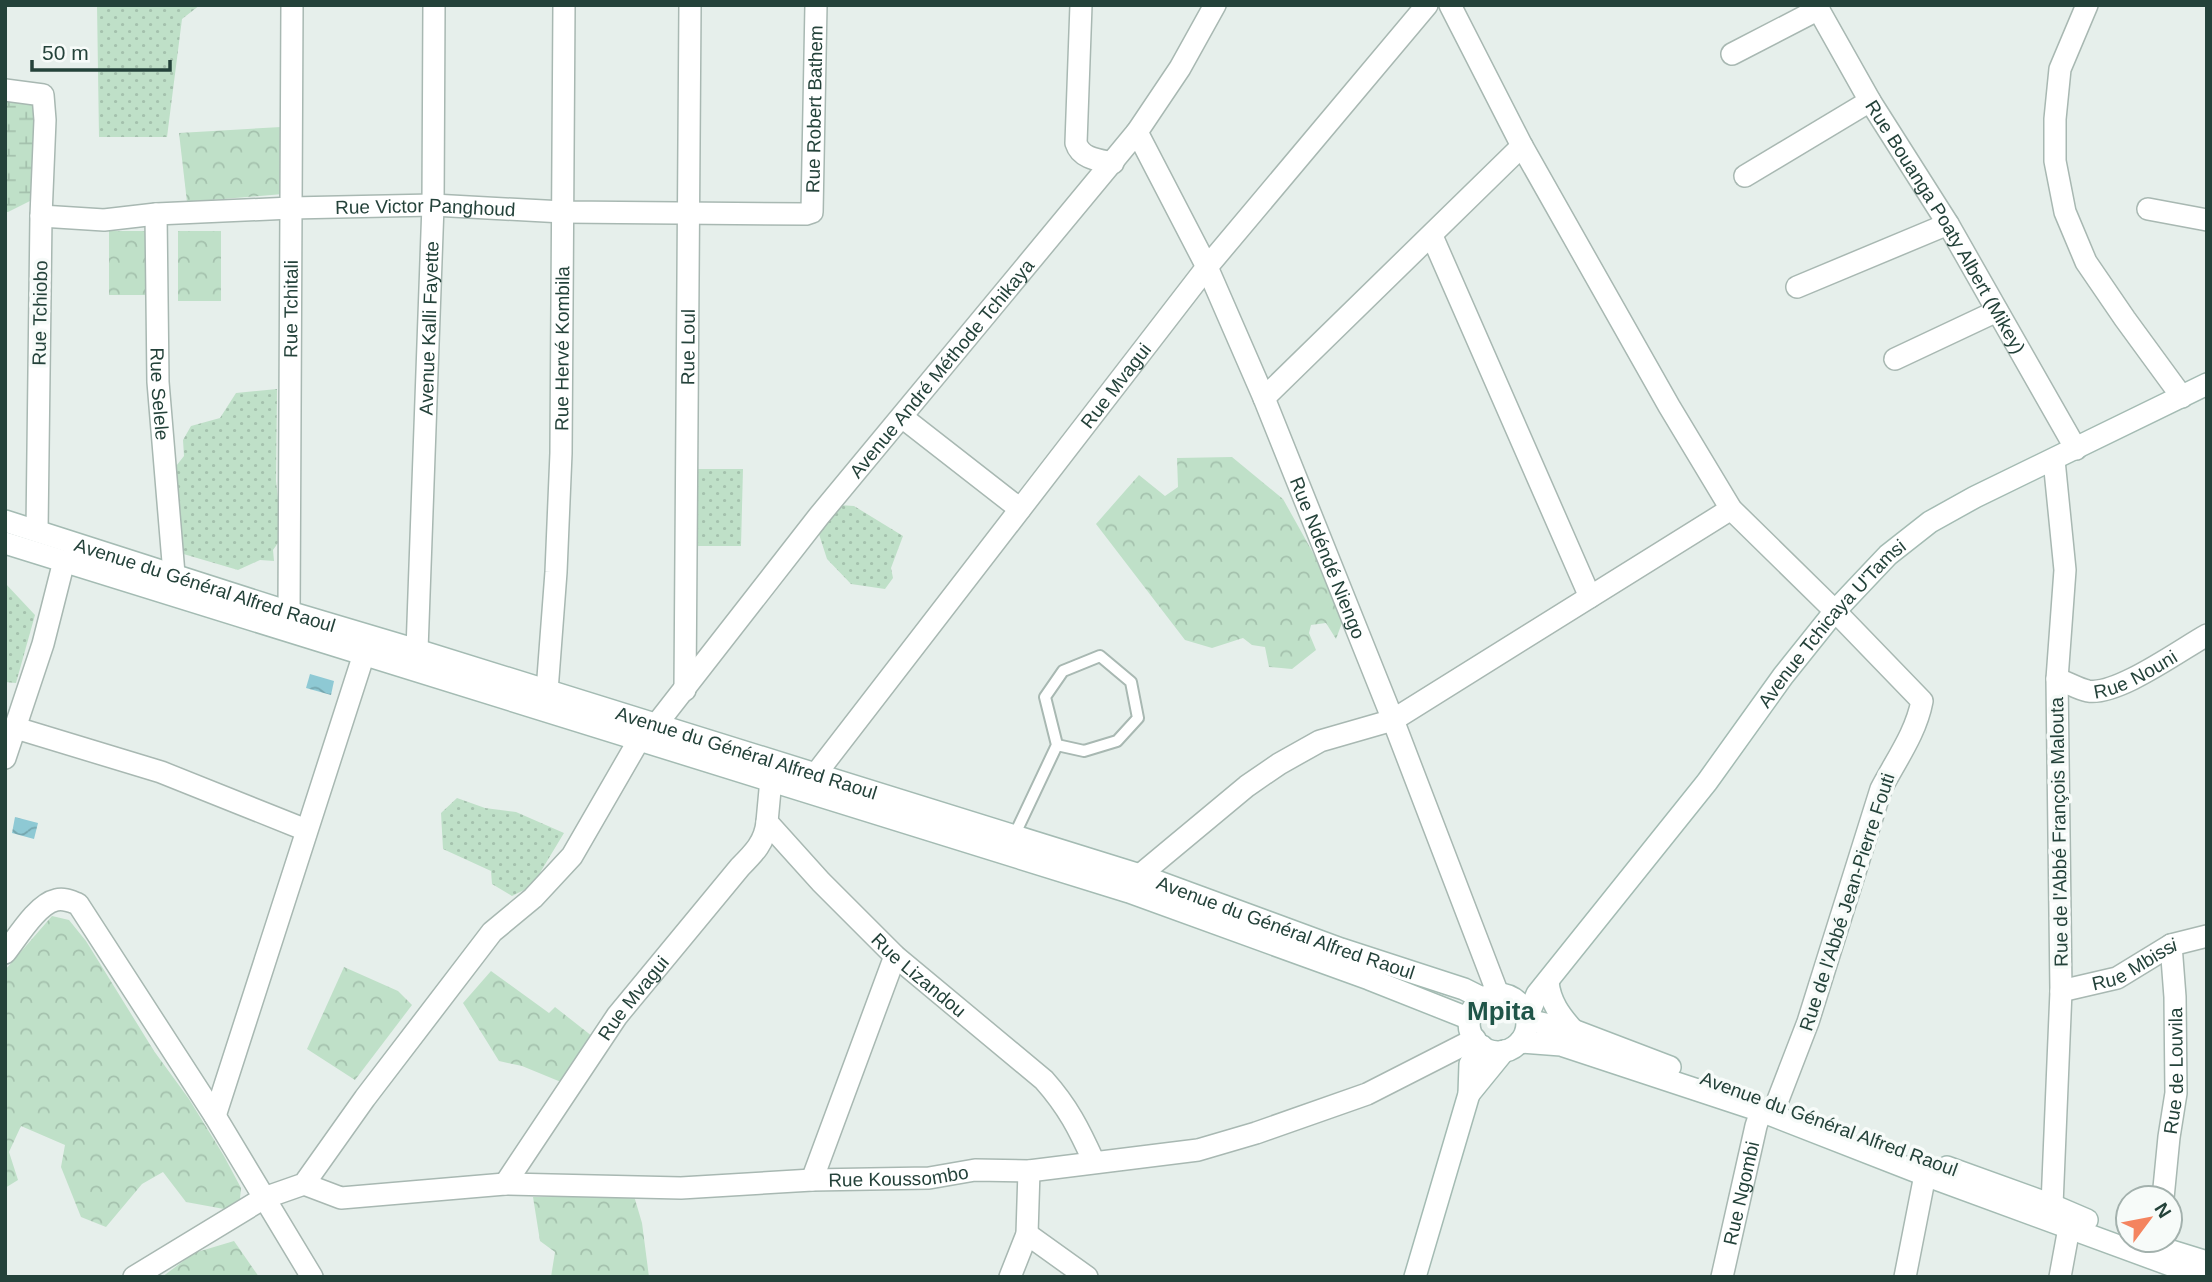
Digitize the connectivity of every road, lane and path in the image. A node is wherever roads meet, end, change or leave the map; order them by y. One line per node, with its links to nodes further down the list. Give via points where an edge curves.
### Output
1 (292, 5): 20 (street, Rue Tchitali)
2 (434, 5): 19 (street, Avenue Kalli Fayette)
3 (564, 5): 22 (street, Rue Hervé Kombila)
4 (690, 5): 23 (street, Rue Loul)
5 (816, 5): 24 (street, Rue Robert Bathem)
6 (1081, 5): 17 (street, via 1076,143 1082,154)
7 (1215, 5): 15 (street, Avenue André Méthode Tchikaya)
8 (1427, 5): 30 (street, Rue Mvagui)
9 (1450, 5): 16 (street)
10 (2087, 5): 35 (street, via 2060,69 2055,161 2065,212 2087,262)
11 (1817, 7): 12 (street); 14 (street, Rue Bouanga Poaty Albert (Mikey))
12 (1732, 54)
13 (5, 90): 26 (street, Rue Tchiobo, via 43,96)
14 (1870, 101): 18 (street); 28 (street, Rue Bouanga Poaty Albert (Mikey))
15 (1137, 132): 17 (street, Avenue André Méthode Tchikaya); 30 (street, Rue Ndéndé Niengo)
16 (1522, 145): 29 (street); 41 (street)
17 (1112, 163): 37 (street, Avenue André Méthode Tchikaya)
18 (1745, 176)
19 (433, 205): 20 (street, Rue Victor Panghoud); 22 (street, Rue Victor Panghoud); 51 (street, Avenue Kalli Fayette)
20 (291, 208): 25 (street, Rue Victor Panghoud); 49 (street, Rue Tchitali)
21 (2148, 209): 27 (street)
22 (563, 212): 23 (street, Rue Victor Panghoud); 55 (street, Rue Hervé Kombila, via 561,453)
23 (689, 212): 24 (street, Rue Victor Panghoud); 54 (street, Rue Loul)
24 (812, 212)
25 (156, 214): 26 (street, Rue Victor Panghoud, via 104,219); 46 (street, Rue Selele, via 158,382)
26 (41, 216): 43 (street, Rue Tchiobo)
27 (2207, 220)
28 (1948, 224): 31 (street); 32 (street, Rue Bouanga Poaty Albert (Mikey))
29 (1432, 236): 36 (street); 47 (street)
30 (1208, 267): 36 (street, Rue Ndéndé Niengo); 40 (street, Rue Mvagui)
31 (1797, 287)
32 (1997, 312): 33 (street); 38 (street, Rue Bouanga Poaty Albert (Mikey))
33 (1895, 359)
34 (2207, 384): 35 (street, Avenue Tchicaya U'Tamsi)
35 (2182, 397): 38 (street, Avenue Tchicaya U'Tamsi)
36 (1264, 398): 56 (street, Rue Ndéndé Niengo)
37 (902, 417): 40 (street); 54 (street, Avenue André Méthode Tchikaya)
38 (2076, 449): 39 (street, Avenue Tchicaya U'Tamsi)
39 (2054, 460): 48 (street, Avenue Tchicaya U'Tamsi, via 1930,522 1888,555); 53 (street, Rue de l'Abbé François Malouta, via 2066,570)
40 (1020, 509): 62 (street, Rue Mvagui)
41 (1731, 509): 47 (street); 48 (street)
42 (5, 521): 43 (street, Avenue du Général Alfred Raoul)
43 (37, 530): 46 (street, Avenue du Général Alfred Raoul)
44 (5, 542): 45 (street, Avenue du Général Alfred Raoul)
45 (64, 561): 52 (street, Avenue du Général Alfred Raoul); 58 (street)
46 (174, 574): 49 (street, Avenue du Général Alfred Raoul)
47 (1590, 597): 56 (street)
48 (1835, 611): 72 (street, Avenue Tchicaya U'Tamsi, via 1707,782); 80 (street, Rue de l'Abbé Jean-Pierre Fouti, via 1922,701 1909,739 1881,789 1808,1023)
49 (289, 612): 51 (street, Avenue du Général Alfred Raoul)
50 (2207, 635): 53 (street, Rue Nouni, via 2107,690 2088,691)
51 (417, 650): 55 (street, Avenue du Général Alfred Raoul)
52 (364, 654): 59 (street, Avenue du Général Alfred Raoul); 65 (street)
53 (2057, 679): 73 (street, Rue de l'Abbé François Malouta)
54 (685, 690): 57 (street, Avenue André Méthode Tchikaya)
55 (547, 691): 57 (street, Avenue du Général Alfred Raoul)
56 (1392, 720): 67 (street, via 1320,741 1279,764); 74 (street, Rue Ndéndé Niengo)
57 (656, 725): 62 (street, Avenue du Général Alfred Raoul)
58 (16, 728): 61 (street); 65 (street, via 161,772)
59 (639, 740): 63 (street, Avenue du Général Alfred Raoul); 86 (street, via 572,856 533,898 492,932)
60 (1057, 745): 60 (lane, via 1084,751 1117,741 1138,718 1131,682 1100,656 1063,671 1045,697); 66 (lane)
61 (5, 758)
62 (815, 775): 66 (street, Avenue du Général Alfred Raoul)
63 (771, 779): 64 (street); 77 (street, Avenue du Général Alfred Raoul, via 1129,892 1368,979)
64 (767, 822): 71 (street, Rue Lizandou); 87 (street, Rue Mvagui, via 755,852 617,1016)
65 (306, 830): 81 (street)
66 (1014, 836): 67 (street, Avenue du Général Alfred Raoul)
67 (1140, 875): 74 (street, Avenue du Général Alfred Raoul, via 1341,950)
68 (2207, 936): 69 (street, Rue Mbissi)
69 (2171, 945): 73 (street, Rue Mbissi, via 2117,978); 88 (street, Rue de Louvila, via 2176,1082)
70 (5, 953): 81 (street, via 50,902 59,899 78,904)
71 (895, 956): 82 (street, Rue Lizandou, via 1044,1080 1064,1102); 85 (street)
72 (1550, 978): 74 (street, via 1526,982); 75 (street, Avenue Tchicaya U'Tamsi, via 1537,993); 76 (street, via 1549,992 1558,1013)
73 (2061, 991): 90 (street, Rue de l'Abbé François Malouta)
74 (1496, 996): 75 (street, via 1520,1004); 77 (street, via 1472,1011)
75 (1527, 1019): 76 (street, Avenue du Général Alfred Raoul); 78 (street, via 1526,1032)
76 (1573, 1030): 80 (street, Avenue du Général Alfred Raoul)
77 (1475, 1035): 78 (street, via 1492,1051); 79 (street); 82 (street, Rue Koussombo, via 1367,1094 1256,1133 1198,1150)
78 (1512, 1047): 79 (street); 80 (street, via 1561,1045)
79 (1469, 1094): 100 (street)
80 (1768, 1108): 84 (street); 90 (street, Avenue du Général Alfred Raoul); 101 (street, Rue Ngombi, via 1756,1126)
81 (215, 1116): 89 (street)
82 (1094, 1161): 83 (street, Rue Koussombo)
83 (1029, 1171): 85 (street, Rue Koussombo); 93 (street)
84 (1925, 1175): 91 (street); 102 (street)
85 (812, 1180): 87 (street, Rue Koussombo, via 681,1188)
86 (304, 1184): 87 (street, Rue Koussombo, via 341,1198); 89 (street)
87 (505, 1184)
88 (2165, 1184)
89 (264, 1198): 96 (street); 97 (street)
90 (2053, 1205): 92 (street, Avenue du Général Alfred Raoul)
91 (2068, 1228): 95 (street); 103 (street)
92 (2114, 1230)
93 (1027, 1234): 98 (street); 99 (street)
94 (2183, 1254): 95 (street)
95 (2198, 1272)
96 (134, 1277)
97 (312, 1277)
98 (1010, 1277)
99 (1087, 1277)
100 (1415, 1277)
101 (1722, 1277)
102 (1905, 1277)
103 (2060, 1277)

